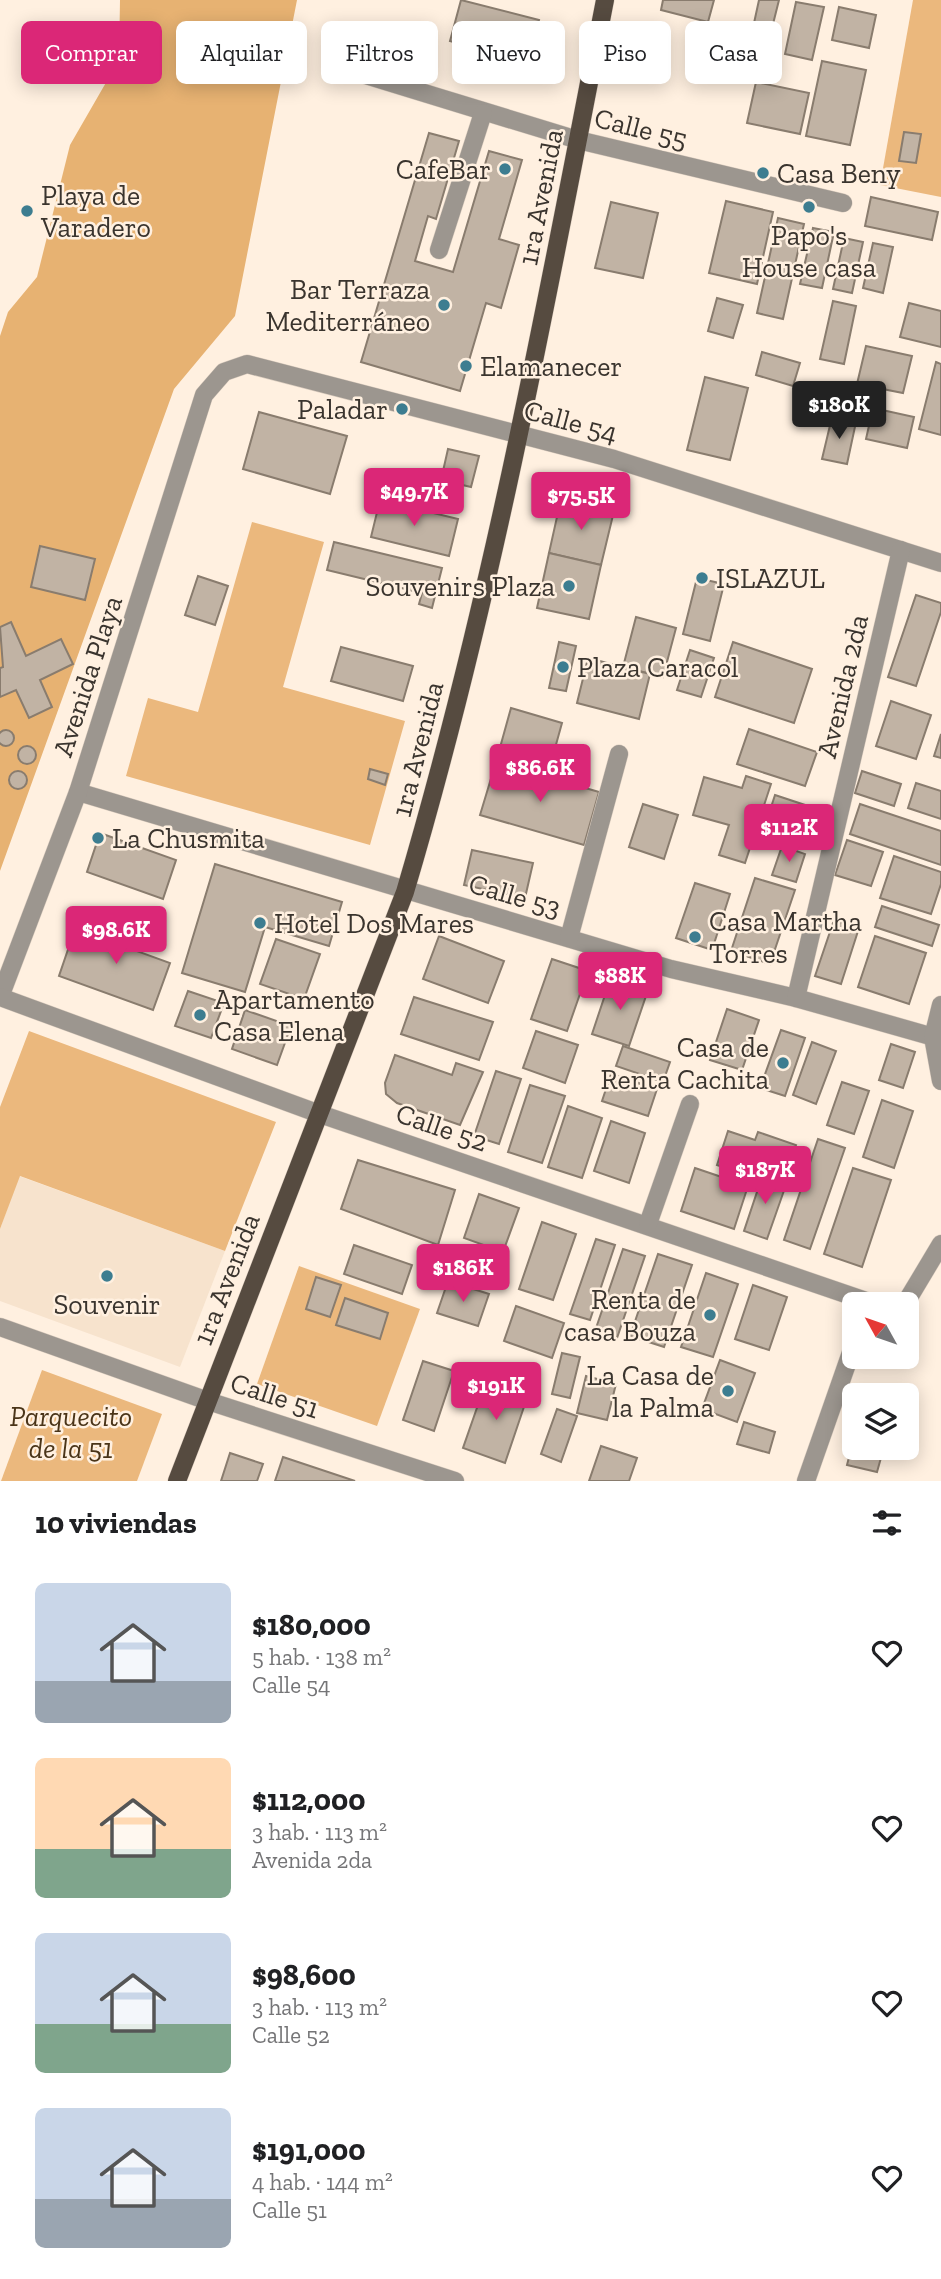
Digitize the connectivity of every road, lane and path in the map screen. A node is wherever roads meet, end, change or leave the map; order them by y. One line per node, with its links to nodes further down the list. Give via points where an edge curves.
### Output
1 (605, 0): 4 (main road, 1ra Avenida)
2 (393, 84): 3 (street, Calle 55)
3 (483, 113): 4 (street, Calle 55); 6 (street)
4 (578, 140): 5 (street, Calle 55); 8 (main road, 1ra Avenida)
5 (843, 203)
6 (439, 250)
7 (224, 372): 8 (street, Calle 54, via 247,365); 12 (street, Avenida Playa, via 204,395)
8 (520, 435): 9 (street, Calle 54, via 614,459); 13 (main road, 1ra Avenida, via 435,793)
9 (901, 550): 10 (street, Calle 54); 16 (street, Avenida 2da)
10 (941, 563)
11 (620, 754): 14 (street)
12 (78, 792): 13 (street, Calle 53); 15 (street, Avenida Playa)
13 (405, 892): 14 (street, Calle 53); 21 (main road, 1ra Avenida)
14 (569, 938): 16 (street, Calle 53, via 671,969)
15 (0, 997): 21 (street, Calle 52)
16 (796, 998): 18 (street, Calle 53)
17 (941, 1005): 18 (street)
18 (937, 1038): 19 (street)
19 (941, 1081)
20 (690, 1104): 22 (street)
21 (317, 1113): 22 (street, Calle 52); 28 (main road, 1ra Avenida)
22 (648, 1224): 24 (street, Calle 52)
23 (941, 1244): 25 (street)
24 (843, 1292)
25 (912, 1292)
26 (0, 1327): 28 (street, Calle 51)
27 (845, 1369): 31 (street)
28 (208, 1401): 29 (main road, 1ra Avenida); 30 (street, Calle 51)
29 (177, 1481)
30 (455, 1481)
31 (806, 1481)

